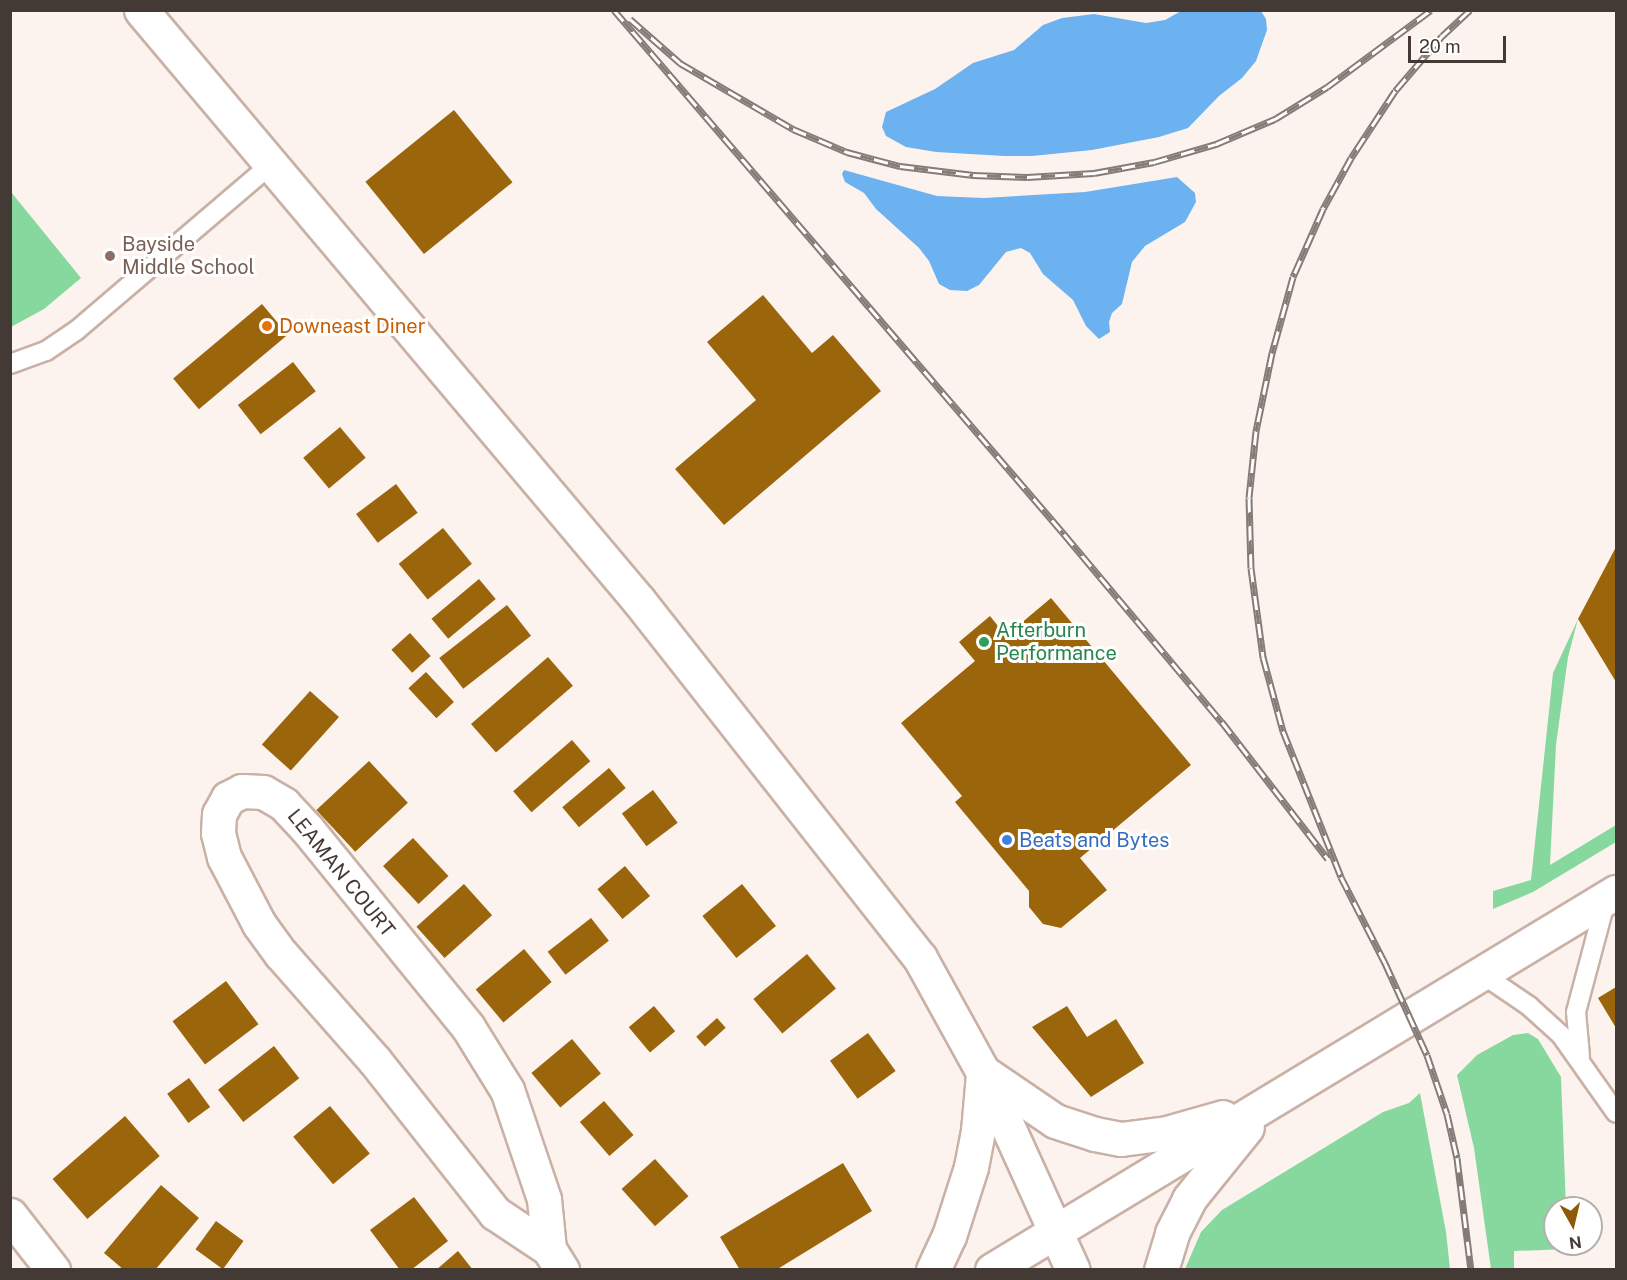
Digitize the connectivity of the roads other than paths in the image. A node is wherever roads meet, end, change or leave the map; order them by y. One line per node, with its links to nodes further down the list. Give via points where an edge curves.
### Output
1 (141, 10): 2 (main road)
2 (270, 165): 3 (lane, via 77,330 46,351); 7 (main road, via 639,601 912,948)
3 (10, 364)
4 (1611, 896): 5 (main road); 6 (lane, via 1576,1012)
5 (1482, 974): 6 (lane, via 1529,1006 1562,1035); 8 (main road)
6 (1580, 1058): 9 (lane)
7 (983, 1072): 8 (main road, via 1055,1121 1121,1138 1167,1133); 11 (main road); 14 (main road, via 971,1167 949,1236)
8 (1268, 1103): 11 (main road); 17 (main road, via 1217,1160 1189,1199 1172,1233)
9 (1617, 1113)
10 (10, 1215): 13 (main road)
11 (1056, 1232): 15 (main road); 16 (main road)
12 (556, 1259): 12 (main road, LEAMAN COURT, via 544,1199 507,1090 468,1027 284,804 263,792 242,791 228,798 219,814 218,833 224,857 259,924 375,1061 495,1213)
13 (53, 1269)
14 (933, 1269)
15 (992, 1269)
16 (1073, 1269)
17 (1161, 1269)

